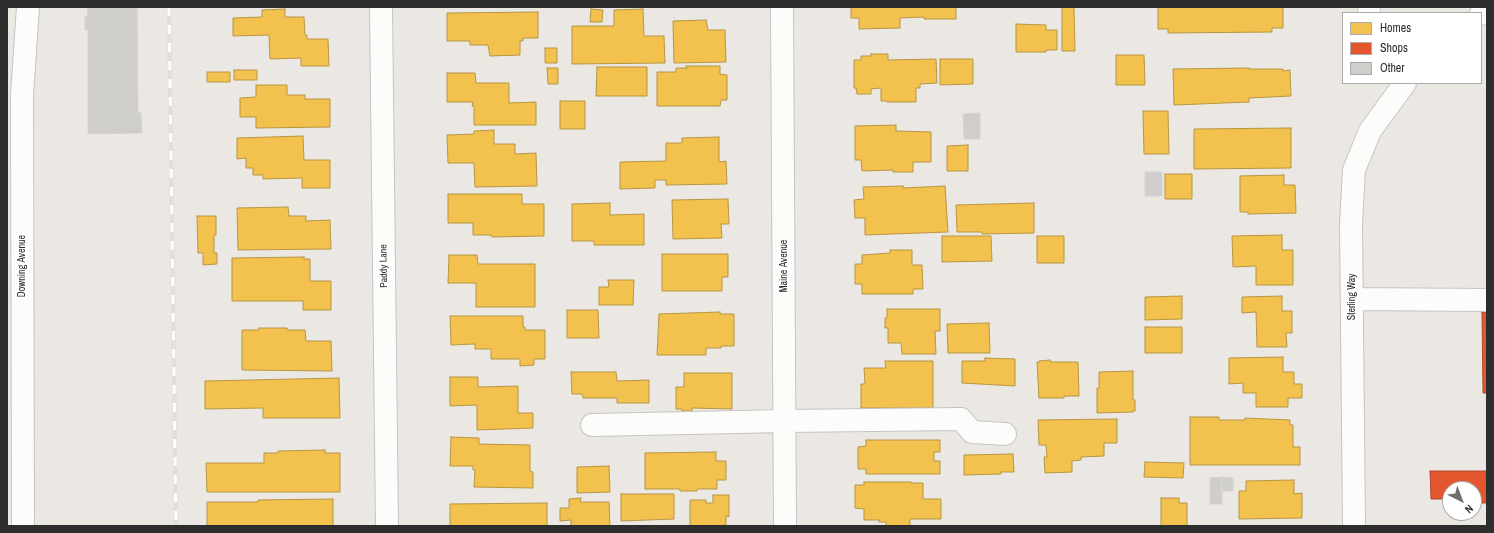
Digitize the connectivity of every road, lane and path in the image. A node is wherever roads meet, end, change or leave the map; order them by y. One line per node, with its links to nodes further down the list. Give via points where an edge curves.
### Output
1 (28, 7): 5 (street, Downing Avenue)
2 (381, 7): 12 (street, Paddy Lane)
3 (782, 7): 8 (street, Maine Avenue)
4 (1405, 84): 6 (street, Sterling Way, via 1370,131 1354,170 1351,224)
5 (14, 111): 11 (street, Downing Avenue)
6 (1352, 299): 7 (street); 14 (street, Sterling Way)
7 (1487, 300)
8 (785, 420): 9 (street); 10 (street, via 961,419 972,432); 13 (street, Maine Avenue)
9 (592, 425)
10 (1005, 434)
11 (23, 526)
12 (387, 526)
13 (785, 526)
14 (1354, 526)

